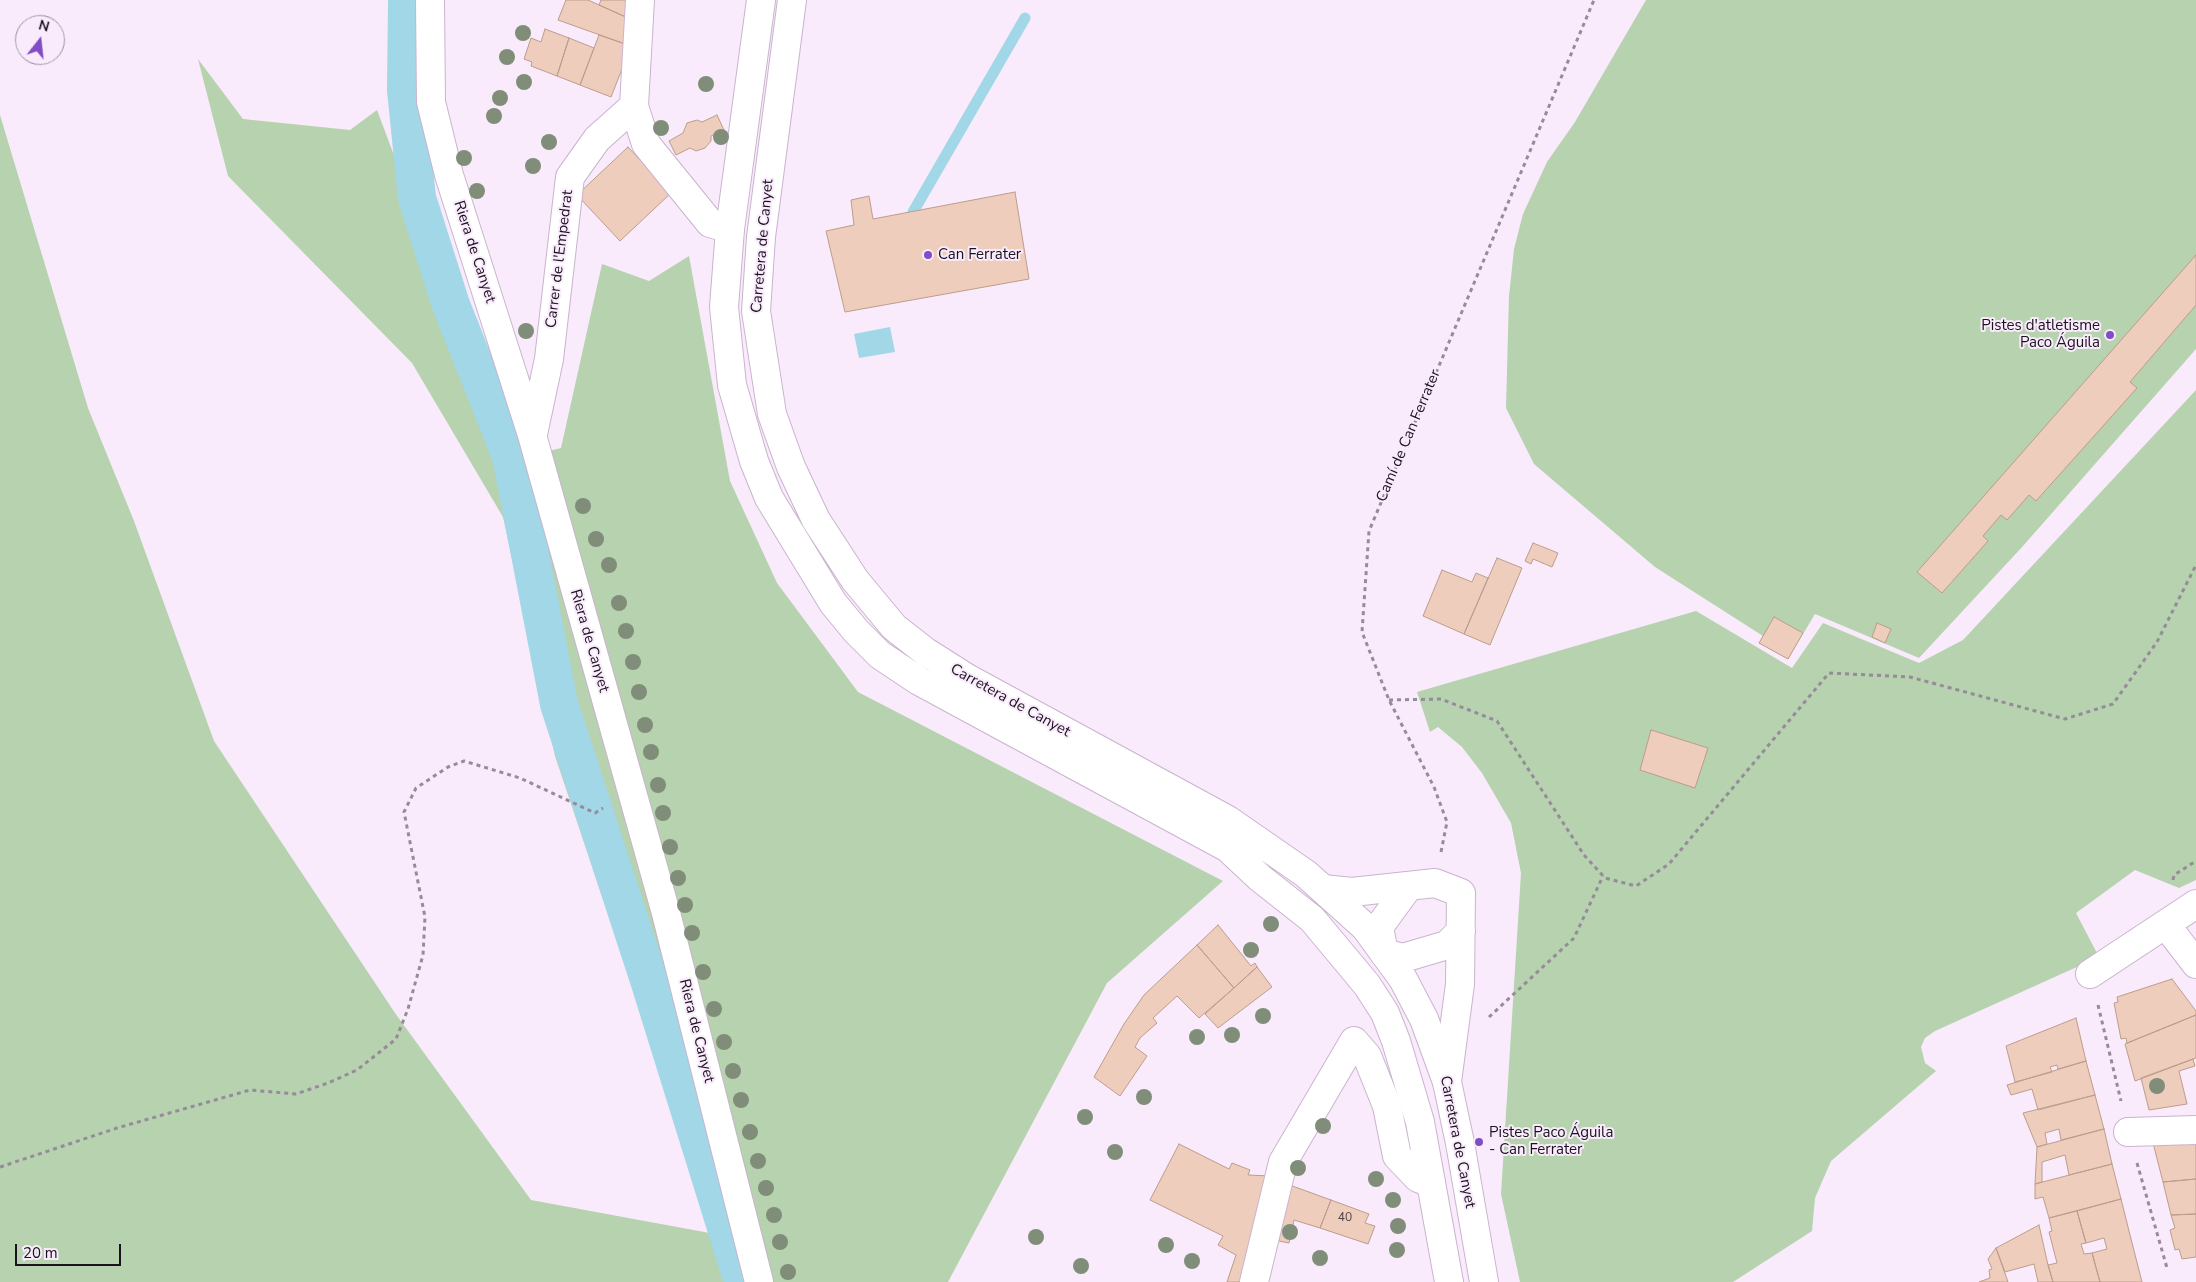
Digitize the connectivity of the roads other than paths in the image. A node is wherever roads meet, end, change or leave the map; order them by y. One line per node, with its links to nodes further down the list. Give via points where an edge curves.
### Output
1 (430, 0): 8 (street, Riera de Canyet, via 431,102 449,175)
2 (640, 0): 6 (street)
3 (761, 0): 7 (street, Carretera de Canyet)
4 (792, 0): 5 (street, Carretera de Canyet)
5 (778, 99): 7 (street, via 762,112 749,216); 11 (street, Carretera de Canyet, via 761,237 756,311 770,404 791,467 816,520 855,580 894,627 926,652 975,683 1228,820)
6 (634, 106): 7 (street, via 646,144 710,223); 8 (street, Carrer de l'Empedrat, via 597,139 570,177 549,359)
7 (730, 229): 9 (street, Carretera de Canyet, via 724,306 732,385 754,462 769,498 833,604 880,655 919,681)
8 (532, 435): 23 (street, Riera de Canyet, via 666,913)
9 (1228, 848): 15 (street, via 1247,849 1314,898 1366,948); 19 (street, Carretera de Canyet, via 1312,919 1367,985 1385,1013)
10 (1422, 884): 11 (street, via 1352,892); 14 (street, via 1462,893); 15 (street, via 1379,928)
11 (1323, 889): 15 (street, Carretera de Canyet, via 1365,927)
12 (2196, 904): 13 (street)
13 (2166, 925): 16 (street); 17 (street)
14 (1461, 931): 15 (street, via 1447,945 1404,958); 18 (street, via 1460,984)
15 (1384, 953): 18 (street, Carretera de Canyet, via 1404,979 1424,1018); 19 (street, via 1382,979 1415,1053)
16 (2196, 964)
17 (2090, 974)
18 (1447, 1082): 26 (street, Carretera de Canyet)
19 (1410, 1088): 22 (street, Carretera de Canyet)
20 (2196, 1130): 21 (street)
21 (2128, 1132)
22 (1431, 1183): 24 (street, via 1418,1178 1397,1156 1387,1106 1367,1056 1354,1041 1283,1162); 25 (street, Carretera de Canyet)
23 (759, 1282)
24 (1254, 1282)
25 (1450, 1282)
26 (1484, 1282)

